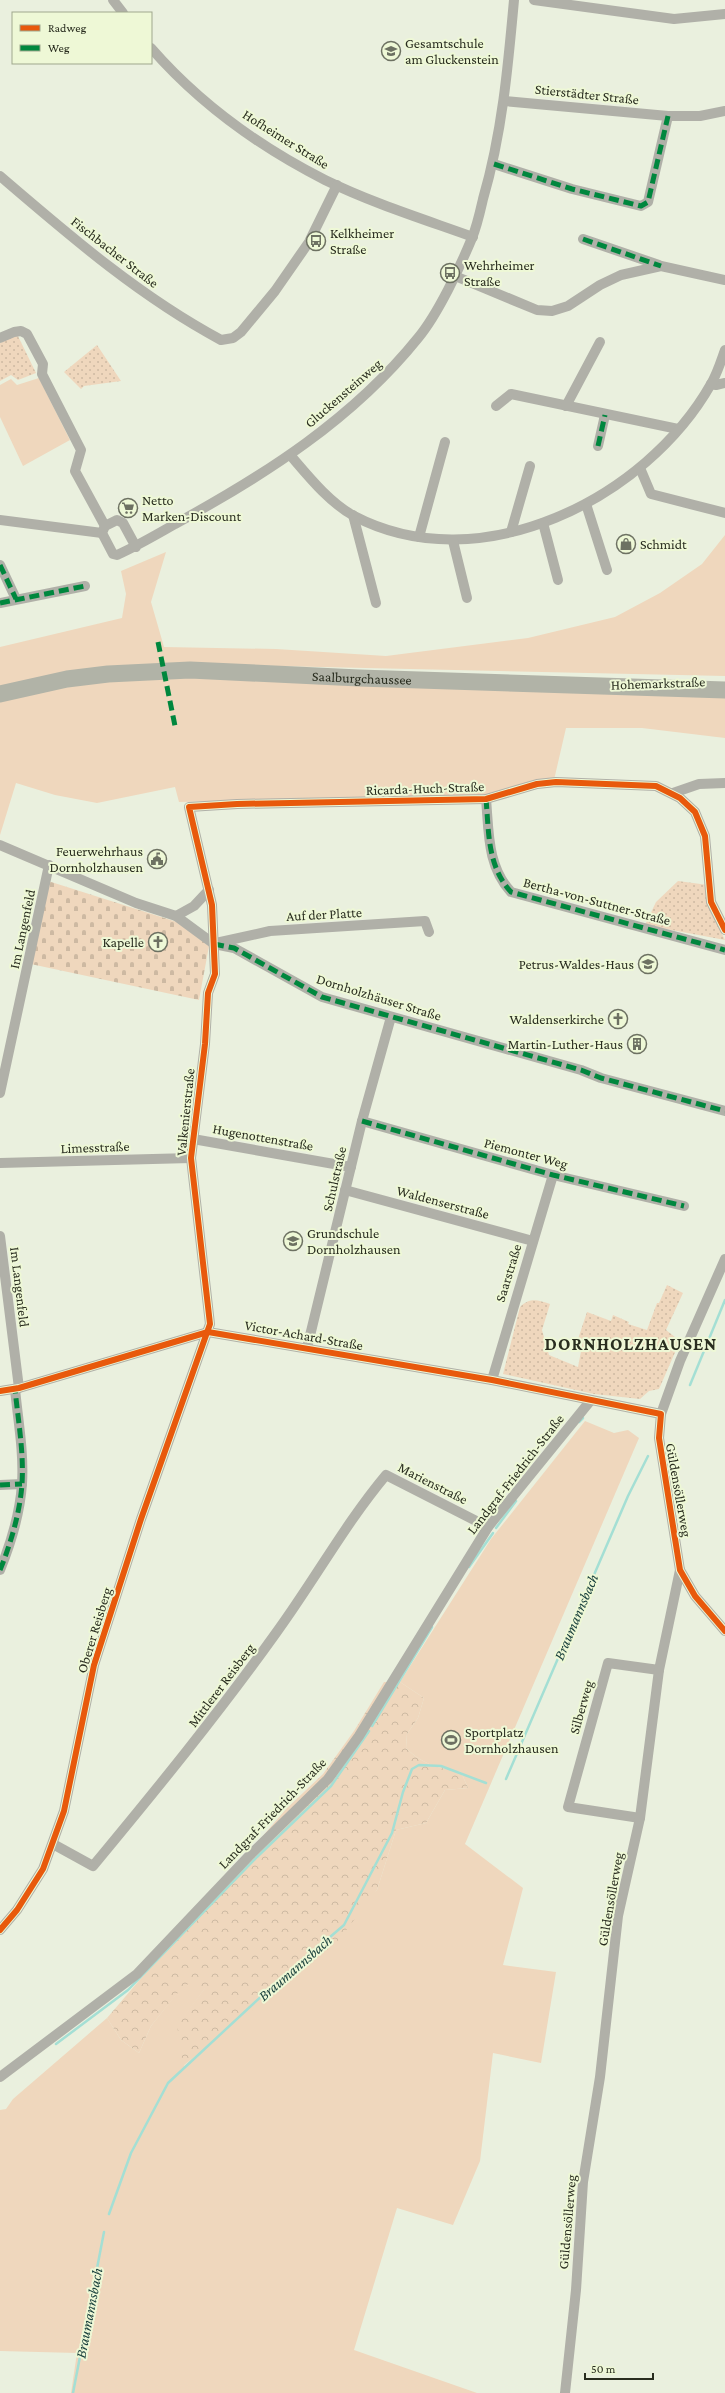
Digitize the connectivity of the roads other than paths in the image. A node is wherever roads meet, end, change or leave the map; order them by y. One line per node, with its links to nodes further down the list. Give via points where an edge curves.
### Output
1 (113, 0): 4 (street)
2 (514, 0): 7 (street, Gluckensteinweg)
3 (534, 0): 5 (street, via 674,20)
4 (122, 12)
5 (725, 14)
6 (152, 49): 12 (street, Hofheimer Straße, via 187,85 253,137 287,160)
7 (504, 101): 9 (street, Stierstädter Straße); 10 (street, Gluckensteinweg)
8 (725, 111): 9 (street, Stierstädter Straße, via 700,116)
9 (668, 116): 10 (street, via 648,202 641,206 572,189)
10 (494, 164): 13 (street, Gluckensteinweg)
11 (0, 176): 12 (street, Fischbacher Straße, via 109,268 163,306 221,340 233,338 241,332 275,291 309,242)
12 (337, 185): 13 (street, Hofheimer Straße)
13 (473, 236): 16 (street, Gluckensteinweg)
14 (583, 239): 15 (street)
15 (661, 266): 16 (street, via 621,275 568,306 552,312 537,310); 17 (street)
16 (455, 276): 29 (street, Gluckensteinweg, via 420,336 382,381)
17 (725, 280)
18 (0, 338): 37 (street, via 14,332 28,334 43,364 42,374 81,450 75,471)
19 (600, 342): 24 (street)
20 (725, 350): 22 (street)
21 (725, 383): 22 (street)
22 (711, 384): 26 (street)
23 (496, 406): 24 (street, via 511,394)
24 (566, 406): 25 (street)
25 (605, 415): 26 (street); 28 (street)
26 (678, 429): 31 (street)
27 (446, 442): 39 (street)
28 (598, 446)
29 (290, 456): 34 (street, via 331,499); 41 (street, Gluckensteinweg, via 221,500)
30 (530, 466): 38 (street)
31 (640, 468): 32 (street); 33 (street, via 651,494)
32 (586, 504): 36 (street); 43 (street)
33 (725, 513)
34 (353, 515): 39 (street, via 377,526); 49 (street)
35 (0, 520): 37 (street)
36 (543, 523): 38 (street); 44 (street)
37 (103, 530): 41 (street, via 117,520 123,523); 41 (street, Gluckensteinweg, via 113,554 117,556)
38 (511, 532): 40 (street)
39 (419, 537): 40 (street)
40 (453, 541): 46 (street)
41 (136, 547)
42 (0, 565): 47 (street)
43 (606, 570)
44 (558, 580)
45 (85, 586): 47 (street)
46 (467, 598)
47 (16, 599): 48 (street)
48 (0, 602)
49 (376, 603)
50 (725, 681): 51 (main road, Hohemarkstraße, via 649,680)
51 (591, 685): 52 (main road, Saalburgchaussee); 53 (main road, Saalburgchaussee, via 190,670 67,679)
52 (725, 690)
53 (0, 694)
54 (725, 783): 55 (street, via 699,784)
55 (673, 793): 56 (street, Ricarda-Huch-Straße, via 656,786 556,782 537,784); 62 (street, Ricarda-Huch-Straße, via 695,812 705,836 711,902)
56 (486, 799): 57 (street, Ricarda-Huch-Straße); 65 (street, Bertha-von-Suttner-Straße, via 490,850 498,873 511,892)
57 (189, 807): 60 (street, Valkenierstraße)
58 (0, 845): 59 (street, Dornholzhäuser Straße)
59 (50, 865): 61 (street, Dornholzhäuser Straße, via 136,903); 67 (street, Im Langenfeld)
60 (209, 890): 61 (street, via 194,906); 64 (street, Valkenierstraße)
61 (176, 916): 64 (street, Dornholzhäuser Straße)
62 (725, 930)
63 (429, 932): 64 (street, Auf der Platte, via 425,922 270,931)
64 (214, 944): 66 (street, Dornholzhäuser Straße, via 234,948 322,997); 70 (street, Valkenierstraße, via 215,974 208,993 205,1044)
65 (725, 950)
66 (391, 1017): 68 (street, Dornholzhäuser Straße); 69 (street, Schulstraße)
67 (0, 1093)
68 (725, 1111)
69 (362, 1121): 73 (street, Schulstraße); 74 (street, Piemonter Weg)
70 (193, 1139): 71 (street, Valkenierstraße); 73 (street, Hugenottenstraße)
71 (191, 1158): 72 (street, Limesstraße); 80 (street, Valkenierstraße, via 210,1324)
72 (0, 1163)
73 (351, 1167): 75 (street, Schulstraße)
74 (552, 1175): 76 (street, Piemonter Weg); 78 (street, Saarstraße)
75 (346, 1190): 78 (street, Waldenserstraße); 81 (street, Schulstraße)
76 (684, 1206)
77 (0, 1236): 83 (street, Im Langenfeld)
78 (532, 1241): 82 (street, Saarstraße)
79 (725, 1259): 86 (street, Güldensöllerweg, via 677,1368)
80 (208, 1332): 81 (street, Victor-Achard-Straße); 83 (street, Victor-Achard-Straße); 96 (street, Oberer Reisberg, via 141,1519 94,1665 72,1778)
81 (307, 1348): 82 (street, Victor-Achard-Straße)
82 (492, 1380): 85 (street, Victor-Achard-Straße)
83 (17, 1388): 84 (street, Victor-Achard-Straße); 88 (street, Im Langenfeld)
84 (0, 1391)
85 (591, 1400): 86 (street, Victor-Achard-Straße); 90 (street, Landgraf-Friedrich-Straße)
86 (661, 1414): 92 (street, Güldensöllerweg, via 658,1438)
87 (386, 1475): 90 (street, Marienstraße); 96 (street, Mittlerer Reisberg, via 363,1503 298,1603 222,1708 93,1866)
88 (22, 1484): 89 (street); 91 (street, Im Langenfeld, via 13,1531)
89 (0, 1485)
90 (488, 1526): 98 (street, Landgraf-Friedrich-Straße, via 359,1736 328,1779 249,1856 138,1974)
91 (0, 1570)
92 (680, 1570): 93 (street, via 695,1596); 94 (street, Güldensöllerweg)
93 (725, 1631)
94 (660, 1670): 95 (street, Güldensöllerweg); 95 (street, Silberweg, via 608,1663 568,1807)
95 (640, 1818): 99 (street, Güldensöllerweg, via 618,1916 600,2077 583,2182 576,2290)
96 (53, 1844): 97 (street, Oberer Reisberg, via 43,1869 17,1910)
97 (0, 1930)
98 (0, 2078)
99 (565, 2393)

